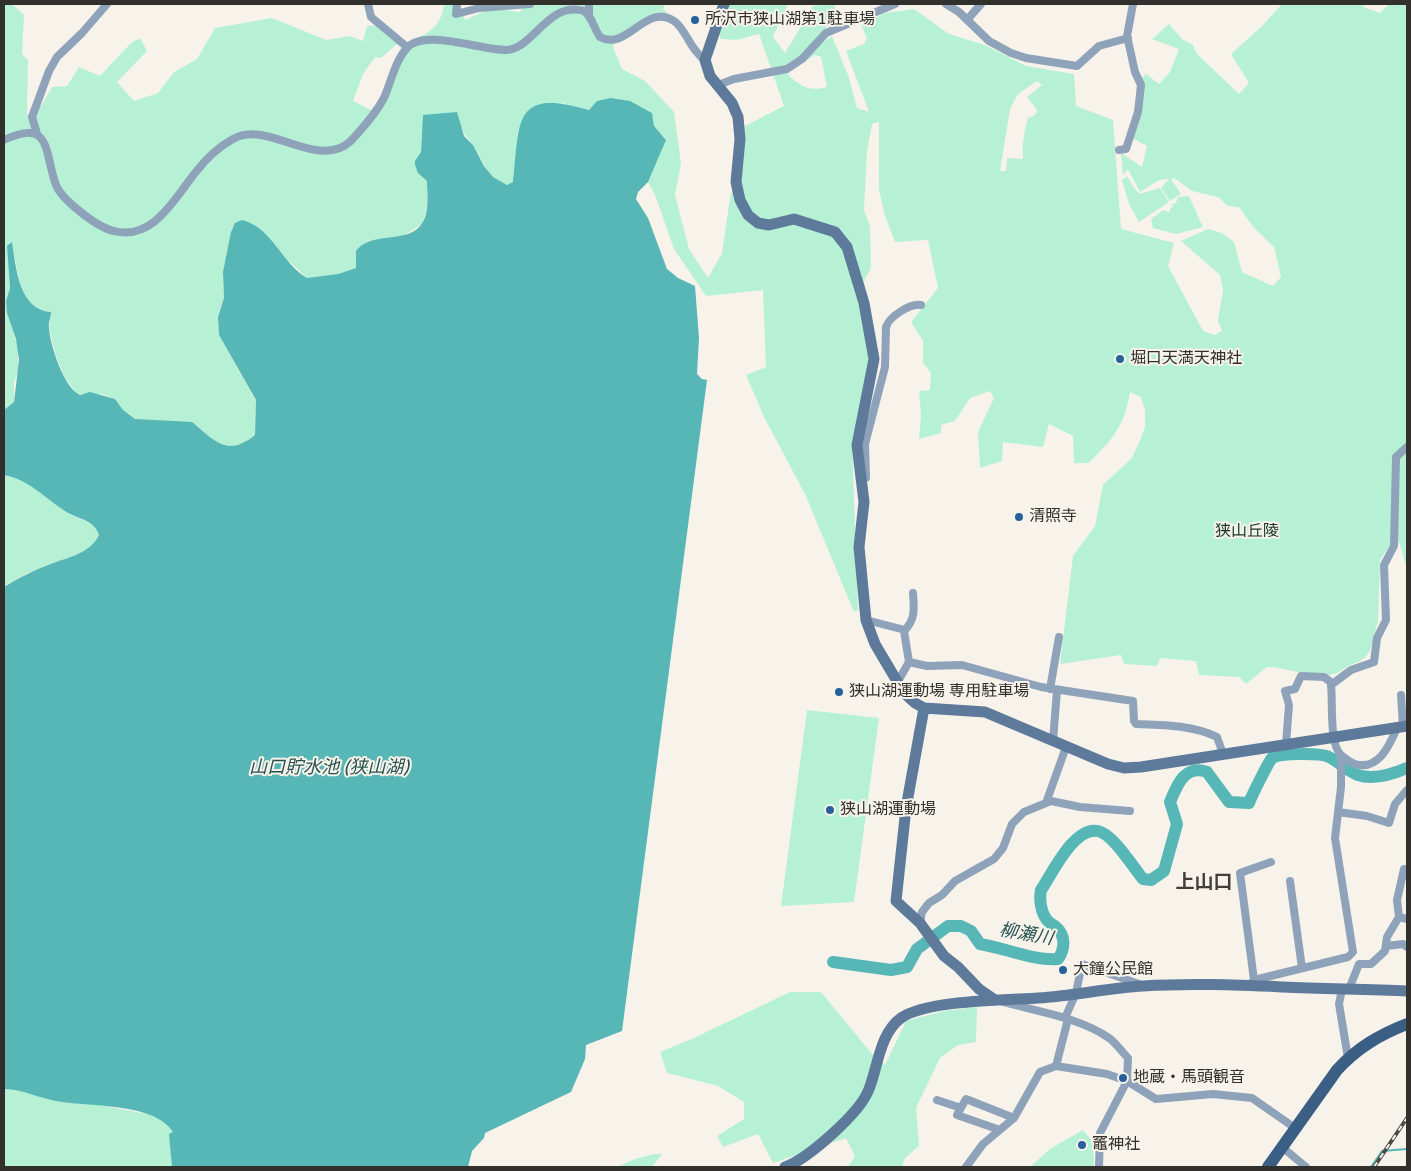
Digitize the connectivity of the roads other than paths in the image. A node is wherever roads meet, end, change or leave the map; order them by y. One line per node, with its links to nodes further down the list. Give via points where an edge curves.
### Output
1 (107, 4): 17 (street, via 57,57 49,71 32,117)
2 (368, 4): 14 (street, via 371,17)
3 (457, 4): 4 (street, via 456,14 479,8)
4 (530, 4)
5 (589, 4): 11 (street)
6 (724, 4): 15 (street)
7 (894, 4): 16 (street, via 826,33 802,59 787,69)
8 (946, 4): 12 (street)
9 (981, 4): 12 (street)
10 (1133, 4): 13 (street)
11 (589, 16): 14 (street, via 575,7 558,8 544,16 522,44 506,50 424,40); 15 (street, via 600,37 612,41 619,40 650,19 668,18 676,22 688,42)
12 (966, 20): 13 (street, via 989,41 1011,54 1077,66 1099,46)
13 (1128, 38): 19 (street, via 1141,85 1138,112 1126,149)
14 (407, 47): 17 (street, via 376,111 350,142 341,148 318,151 264,136 241,135 206,160 158,219 140,229 123,232 103,227 64,196 56,186 44,140)
15 (705, 60): 16 (street, via 710,76)
16 (718, 85): 22 (street, via 738,117 740,139 736,182 748,215 764,225 794,219 828,228 847,247 864,303 874,359 857,445)
17 (37, 134): 18 (street, via 21,132)
18 (4, 140)
19 (1120, 150)
20 (921, 305): 22 (street, via 916,304 900,312 888,321 886,327 885,367 866,435 866,486)
21 (1407, 447): 29 (street, via 1396,457 1394,546 1384,565 1386,620 1377,638 1374,662 1351,670)
22 (862, 490): 24 (street, via 864,513 859,547)
23 (913, 593): 25 (street, via 914,614)
24 (866, 620): 25 (street); 28 (street, via 875,644)
25 (905, 630): 27 (street)
26 (1059, 637): 30 (street)
27 (909, 662): 28 (street); 30 (street, via 927,666 962,665)
28 (897, 683): 32 (street, via 908,698)
29 (1332, 683): 34 (street); 36 (street, via 1324,677 1301,676 1295,689 1285,691 1289,705)
30 (1054, 690): 35 (street); 38 (street, via 1133,701 1136,724 1175,726 1209,733 1217,737)
31 (1401, 695): 33 (street)
32 (924, 708): 35 (street, via 985,712); 48 (street, via 906,808 896,896 896,901)
33 (1402, 727): 34 (street); 39 (street, via 1378,760 1355,764)
34 (1335, 736): 36 (street); 39 (street)
35 (1053, 741): 37 (street)
36 (1286, 744): 38 (street)
37 (1066, 747): 38 (street, via 1124,768); 41 (street)
38 (1223, 754)
39 (1341, 757): 43 (street)
40 (1407, 790): 43 (street, via 1395,804 1389,823)
41 (1046, 803): 42 (street, via 1051,801); 48 (street, via 1024,812 1012,824 1003,848 994,859 955,882 929,904 922,912)
42 (1130, 812)
43 (1338, 812): 51 (street, via 1335,838)
44 (1271, 862): 54 (street, via 1240,873)
45 (1407, 869): 47 (street, via 1404,868 1397,900)
46 (1290, 882): 53 (street)
47 (1403, 918): 49 (street, via 1387,937)
48 (920, 923): 59 (street, via 934,946)
49 (1386, 946): 50 (street, via 1403,944); 52 (street, via 1376,961)
50 (1407, 947)
51 (1350, 956): 52 (street); 53 (street)
52 (1359, 964): 56 (street)
53 (1302, 968): 54 (street)
54 (1251, 983): 55 (street); 56 (street)
55 (1143, 986): 58 (street); 58 (street, via 1082,964)
56 (1346, 989): 57 (street); 62 (street, via 1339,1004)
57 (1407, 991)
58 (1076, 993): 59 (street); 60 (street)
59 (995, 1000): 60 (street); 71 (street, via 926,1009 900,1018 886,1036 869,1090 861,1104 819,1146)
60 (1066, 1019): 63 (street); 64 (street, via 1109,1038 1128,1058)
61 (1407, 1024): 62 (main road, via 1370,1041)
62 (1348, 1058): 68 (main road)
63 (1056, 1066): 64 (street, via 1107,1074); 67 (street, via 1040,1072)
64 (1126, 1081): 68 (street, via 1156,1099 1213,1094 1252,1098); 73 (street, via 1100,1133)
65 (937, 1100): 66 (street)
66 (961, 1108): 67 (street, via 966,1099); 69 (street, via 957,1115)
67 (1014, 1118): 69 (street)
68 (1295, 1128): 70 (main road)
69 (1000, 1130): 72 (street, via 983,1144)
70 (1282, 1147): 74 (main road); 75 (street)
71 (785, 1167)
72 (966, 1167)
73 (1099, 1167)
74 (1268, 1167)
75 (1306, 1167)

